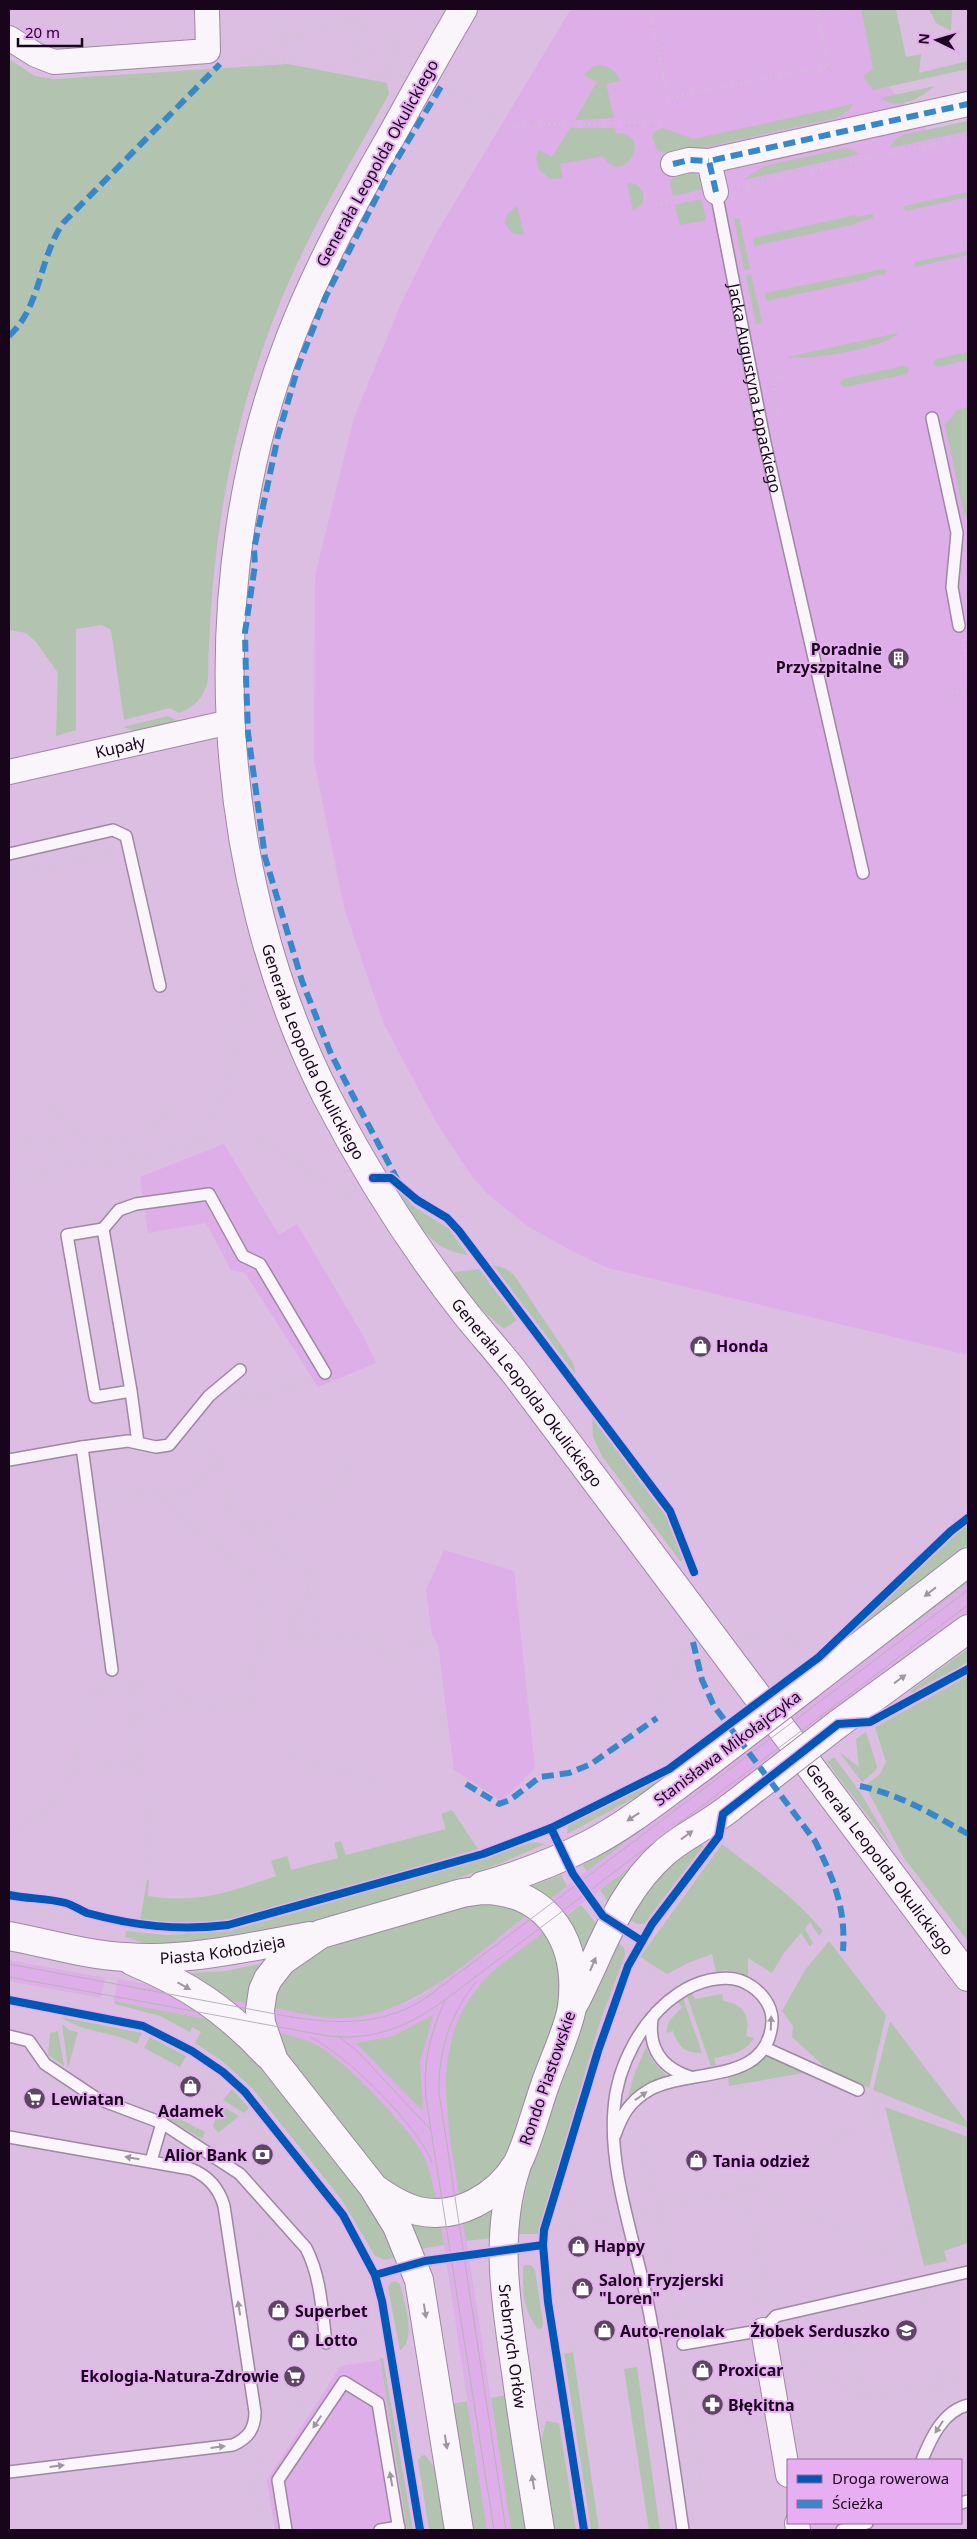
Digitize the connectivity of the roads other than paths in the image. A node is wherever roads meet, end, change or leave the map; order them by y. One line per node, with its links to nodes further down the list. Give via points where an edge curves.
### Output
1 (207, 9): 3 (street, via 208,51 54,62)
2 (463, 9): 12 (street, Generała Leopolda Okulickiego, via 337,232 303,304 273,386 254,458 237,549)
3 (9, 38)
4 (968, 104): 5 (street)
5 (709, 161): 6 (street, via 689,160); 7 (street, Jacka Augustyna Łopackiego)
6 (673, 164)
7 (716, 192): 15 (lane, Jacka Augustyna Łopackiego, via 766,443)
8 (932, 418): 9 (lane, via 957,534)
9 (956, 557): 10 (lane); 11 (lane, via 952,587)
10 (968, 560)
11 (959, 626)
12 (230, 722): 13 (street, Kupały); 31 (street, Generała Leopolda Okulickiego, via 248,864 274,965 328,1100 373,1178 466,1314 518,1378)
13 (9, 772)
14 (9, 854): 16 (lane, via 113,830 126,836)
15 (863, 873)
16 (160, 986)
17 (103, 1229): 19 (lane, via 119,1210 136,1204 209,1194 243,1256 260,1264); 20 (lane); 20 (lane, via 67,1235 95,1397)
18 (240, 1370): 21 (lane, via 209,1396 169,1445 156,1447)
19 (325, 1373)
20 (131, 1392): 21 (lane)
21 (138, 1443): 22 (lane, via 128,1441)
22 (82, 1447): 23 (lane); 26 (lane)
23 (9, 1460)
24 (968, 1562): 27 (street, Stanisława Mikołajczyka, one-way to 27, bridge, via 641,1812 590,1844 549,1864)
25 (968, 1629): 32 (street, one-way to 25, bridge, via 612,1922 642,1875 666,1851 685,1837 724,1819 838,1724)
26 (112, 1670)
27 (462, 1893): 28 (street, Rondo Piastowskie); 32 (street, Rondo Piastowskie, via 492,1890 513,1894 531,1902 552,1920 569,1948)
28 (321, 1934): 30 (street, Piasta Kołodzieja, via 212,1953); 36 (street, Rondo Piastowskie, via 282,1961 263,1990 261,2023)
29 (9, 1936): 30 (street, Piasta Kołodzieja)
30 (124, 1957): 36 (street, Piasta Kołodzieja, one-way to 36, via 210,2001 232,2018)
31 (968, 1977)
32 (572, 2008): 43 (street, Rondo Piastowskie)
33 (653, 2017): 35 (lane, one-way to 33, via 772,2025 769,2007 759,1992 738,1980 694,1985 673,1997); 37 (lane, via 650,2035 660,2059 672,2070); 41 (lane, via 635,2042 619,2082 614,2111)
34 (9, 2036): 39 (lane, via 29,2041 45,2064 96,2098)
35 (765, 2048): 37 (lane, via 743,2066); 38 (lane)
36 (274, 2061): 44 (street, Rondo Piastowskie)
37 (690, 2077): 41 (lane, one-way to 37, via 622,2115 636,2098 664,2084)
38 (858, 2090)
39 (162, 2123): 42 (lane); 47 (lane, via 240,2174 306,2248 313,2261)
40 (9, 2138): 42 (lane, one-way to 40)
41 (618, 2138): 59 (lane, via 616,2165 651,2320)
42 (151, 2161): 52 (lane, one-way to 42, via 233,2445 241,2442 252,2430 255,2412 222,2197 210,2180 200,2173)
43 (517, 2163): 44 (street, Rondo Piastowskie, via 490,2194 456,2210 417,2211); 58 (street, Srebrnych Orłów, one-way to 43, via 504,2280 504,2226)
44 (374, 2188): 57 (street, one-way to 57, via 397,2226 419,2280)
45 (968, 2272): 46 (lane, via 845,2300)
46 (766, 2326): 48 (lane); 51 (street)
47 (326, 2343)
48 (680, 2346)
49 (968, 2405): 50 (lane, one-way to 50, via 945,2419)
50 (925, 2458)
51 (787, 2468)
52 (9, 2472)
53 (863, 2524): 60 (lane)
54 (399, 2529): 55 (lane, one-way to 55, via 378,2403 344,2382 278,2480); 56 (lane)
55 (286, 2530)
56 (380, 2530)
57 (459, 2530)
58 (540, 2530)
59 (683, 2530)
60 (842, 2530)

